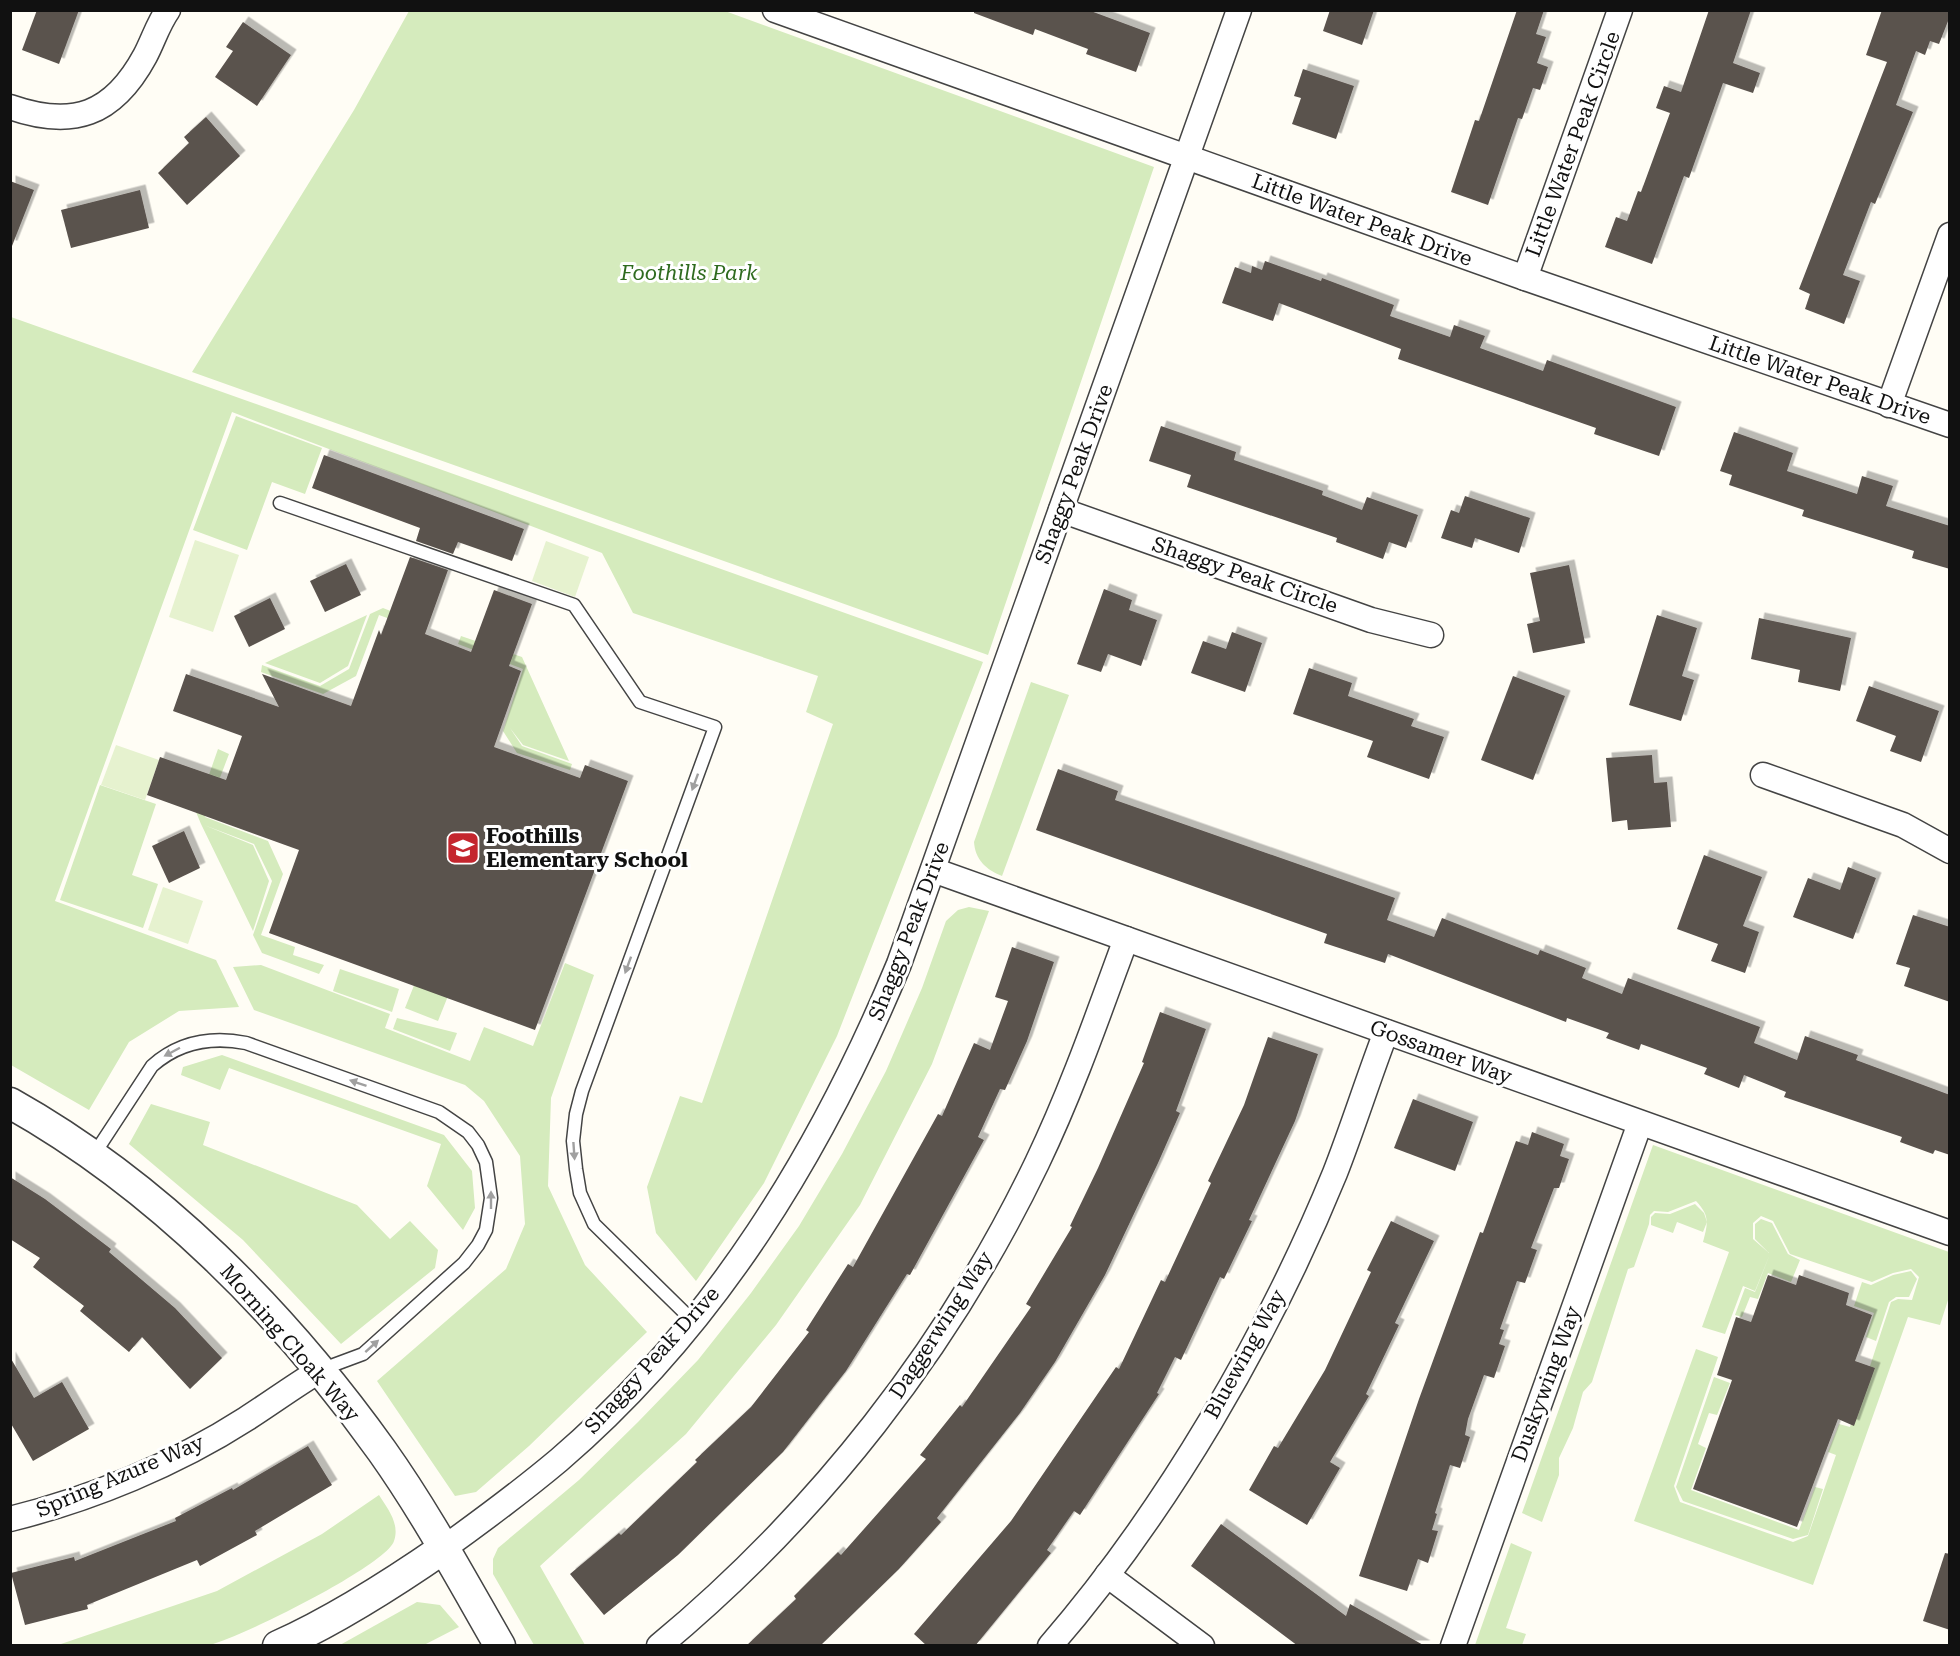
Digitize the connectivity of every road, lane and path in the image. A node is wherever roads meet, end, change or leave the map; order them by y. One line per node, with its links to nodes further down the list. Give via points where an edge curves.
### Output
1 (168, 10): 5 (street, via 135,75 119,94 98,109 74,117 47,118)
2 (775, 10): 6 (street, Little Water Peak Drive)
3 (1239, 10): 6 (street, Shaggy Peak Drive)
4 (1620, 10): 8 (street, Little Water Peak Circle)
5 (10, 107)
6 (1187, 157): 8 (street, Little Water Peak Drive); 12 (street, Shaggy Peak Drive)
7 (1950, 235): 9 (street)
8 (1525, 278): 9 (street, Little Water Peak Drive)
9 (1889, 405): 10 (street, Little Water Peak Drive)
10 (1950, 425)
11 (280, 503): 23 (lane, one-way to 23, via 574,605 640,702 715,727 576,1114 573,1141 580,1193 594,1224)
12 (1061, 510): 13 (street, Shaggy Peak Circle, via 1371,620); 16 (street, Shaggy Peak Drive)
13 (1431, 635)
14 (1763, 775): 15 (street, via 1903,825)
15 (1950, 850)
16 (933, 870): 17 (street, Gossamer Way); 23 (street, Shaggy Peak Drive, via 868,1036 834,1107 794,1179)
17 (1126, 939): 18 (street, Gossamer Way); 30 (street, Daggerwing Way, via 1083,1059 1037,1164 938,1337 850,1455 798,1514 741,1573)
18 (1386, 1032): 20 (street, Gossamer Way); 27 (street, Bluewing Way, via 1335,1172 1265,1320 1168,1488)
19 (10, 1102): 21 (street, Morning Cloak Way)
20 (1640, 1123): 22 (street, Gossamer Way); 33 (street, Duskywing Way)
21 (93, 1156): 24 (street, Morning Cloak Way, via 203,1247 254,1297); 24 (lane, one-way to 21, via 363,1354 464,1263 478,1245 490,1213 490,1180 478,1145 468,1132 432,1109 246,1043 216,1039 181,1047 152,1066)
22 (1950, 1233)
23 (693, 1322): 26 (street, Shaggy Peak Drive, via 628,1394 559,1460)
24 (319, 1371): 25 (street, Spring Azure Way, via 246,1419 162,1463 73,1500); 26 (street, Morning Cloak Way, via 382,1451)
25 (10, 1519)
26 (444, 1548): 28 (street, Shaggy Peak Drive, via 411,1572); 29 (street, Morning Cloak Way)
27 (1107, 1575): 31 (street, Bluewing Way); 32 (street)
28 (278, 1646)
29 (500, 1646)
30 (659, 1646)
31 (1050, 1646)
32 (1202, 1646)
33 (1453, 1646)

